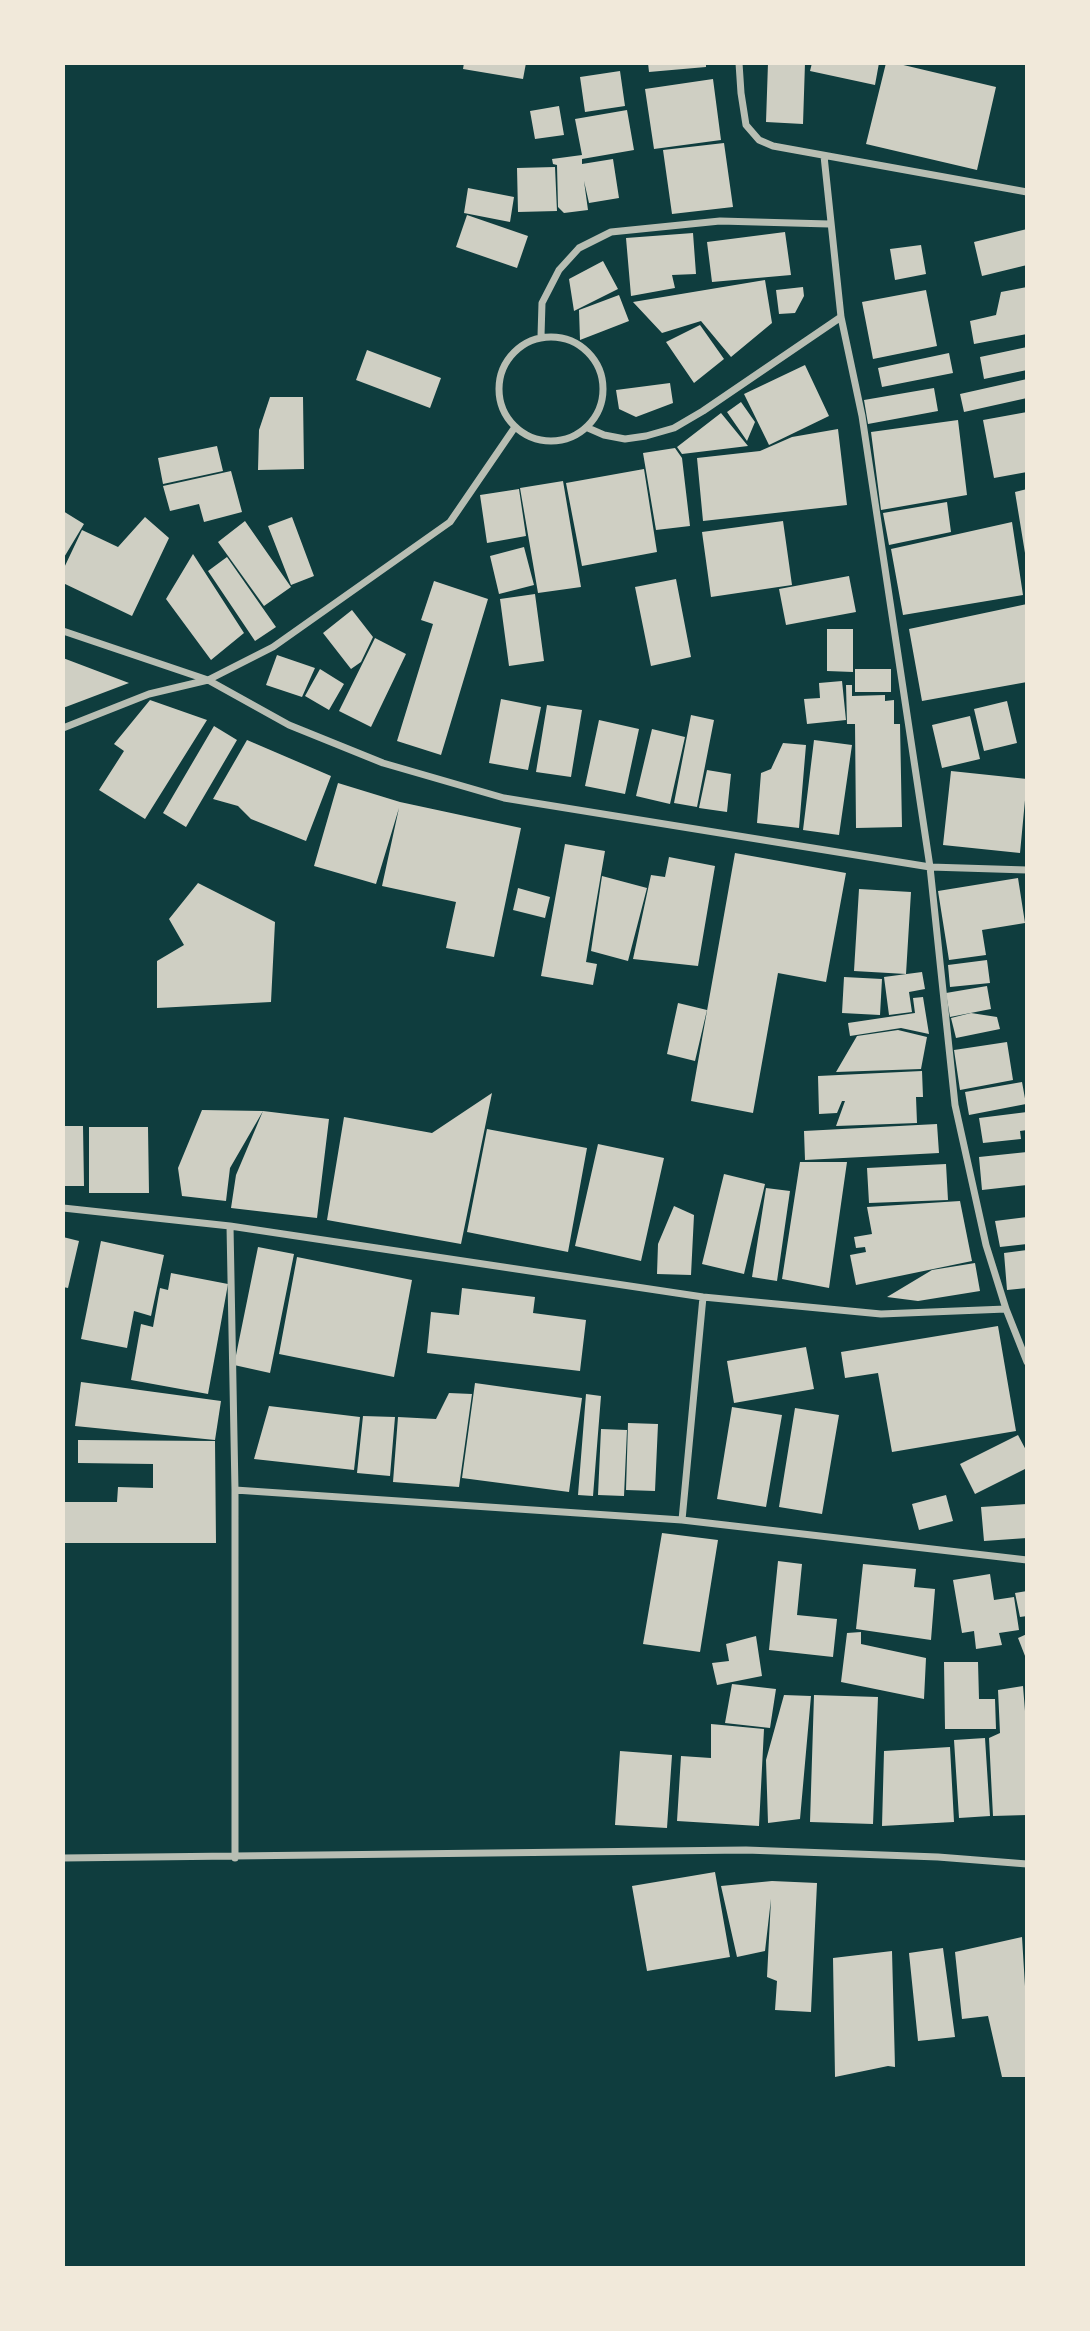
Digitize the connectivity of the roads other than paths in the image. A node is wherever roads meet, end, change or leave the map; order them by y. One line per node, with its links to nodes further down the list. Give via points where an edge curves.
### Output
1 (739, 63): 2 (street, via 747,125 758,140)
2 (824, 156): 3 (street); 4 (street)
3 (1027, 192)
4 (830, 224): 5 (street); 6 (street, via 720,221 611,232 579,248 559,270 542,303)
5 (841, 317): 8 (street, via 674,428 625,439); 12 (street, via 862,416)
6 (541, 336): 7 (street, via 515,349 501,374 501,402); 8 (street, via 574,340 598,364 604,397)
7 (515, 427): 8 (street, via 538,440 565,440); 10 (street, via 450,522 273,647)
8 (588, 428)
9 (63, 631): 10 (street)
10 (208, 680): 11 (street, via 149,694); 12 (street, via 289,725 383,763 504,798)
11 (63, 728)
12 (930, 867): 13 (street); 17 (street, via 955,1105 986,1245)
13 (1027, 870)
14 (63, 1208): 15 (street)
15 (230, 1226): 16 (street); 19 (street)
16 (704, 1297): 17 (street, via 881,1314); 20 (street)
17 (1006, 1309): 18 (street)
18 (1027, 1362)
19 (234, 1490): 20 (street); 23 (street)
20 (682, 1520): 21 (street)
21 (1027, 1560)
22 (63, 1858): 23 (street)
23 (235, 1858): 24 (street, via 746,1850)
24 (1027, 1864)

